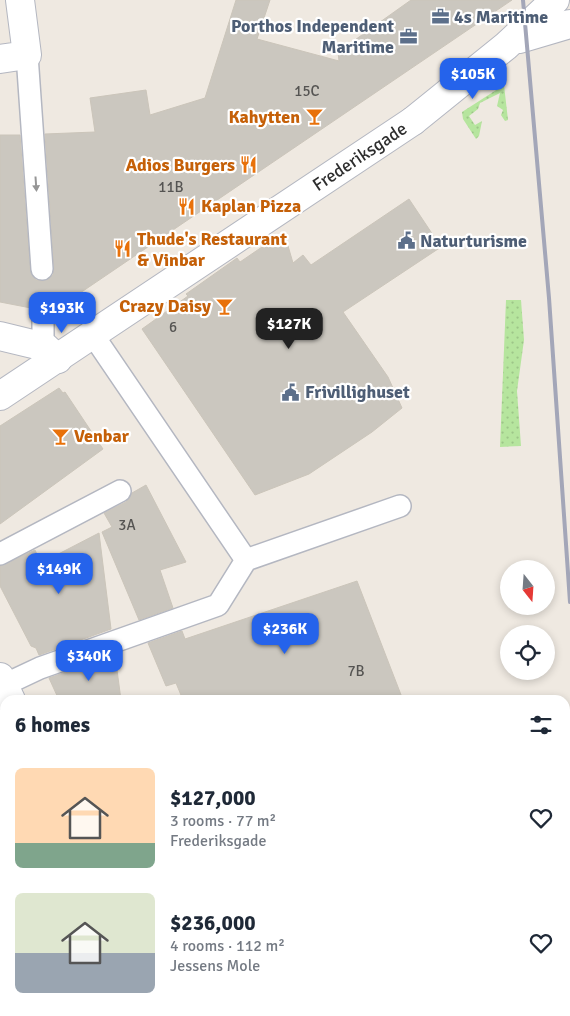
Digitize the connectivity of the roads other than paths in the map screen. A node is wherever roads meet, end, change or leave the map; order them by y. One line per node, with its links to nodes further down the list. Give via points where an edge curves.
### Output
1 (20, 0): 5 (street)
2 (556, 0): 4 (street, Frederiksgade)
3 (570, 24): 4 (street, Frederiksgade, via 526,36)
4 (506, 46): 9 (street, Frederiksgade, via 413,120)
5 (27, 55): 6 (street); 7 (lane, one-way to 7)
6 (0, 59)
7 (42, 270)
8 (43, 311): 11 (lane)
9 (93, 335): 11 (street, Frederiksgade); 16 (lane)
10 (0, 336): 11 (street)
11 (51, 353): 12 (street, Frederiksgade)
12 (0, 396)
13 (120, 490): 15 (lane)
14 (400, 506): 16 (lane)
15 (0, 554)
16 (246, 560): 17 (lane, via 218,605 40,668)
17 (5, 687)

